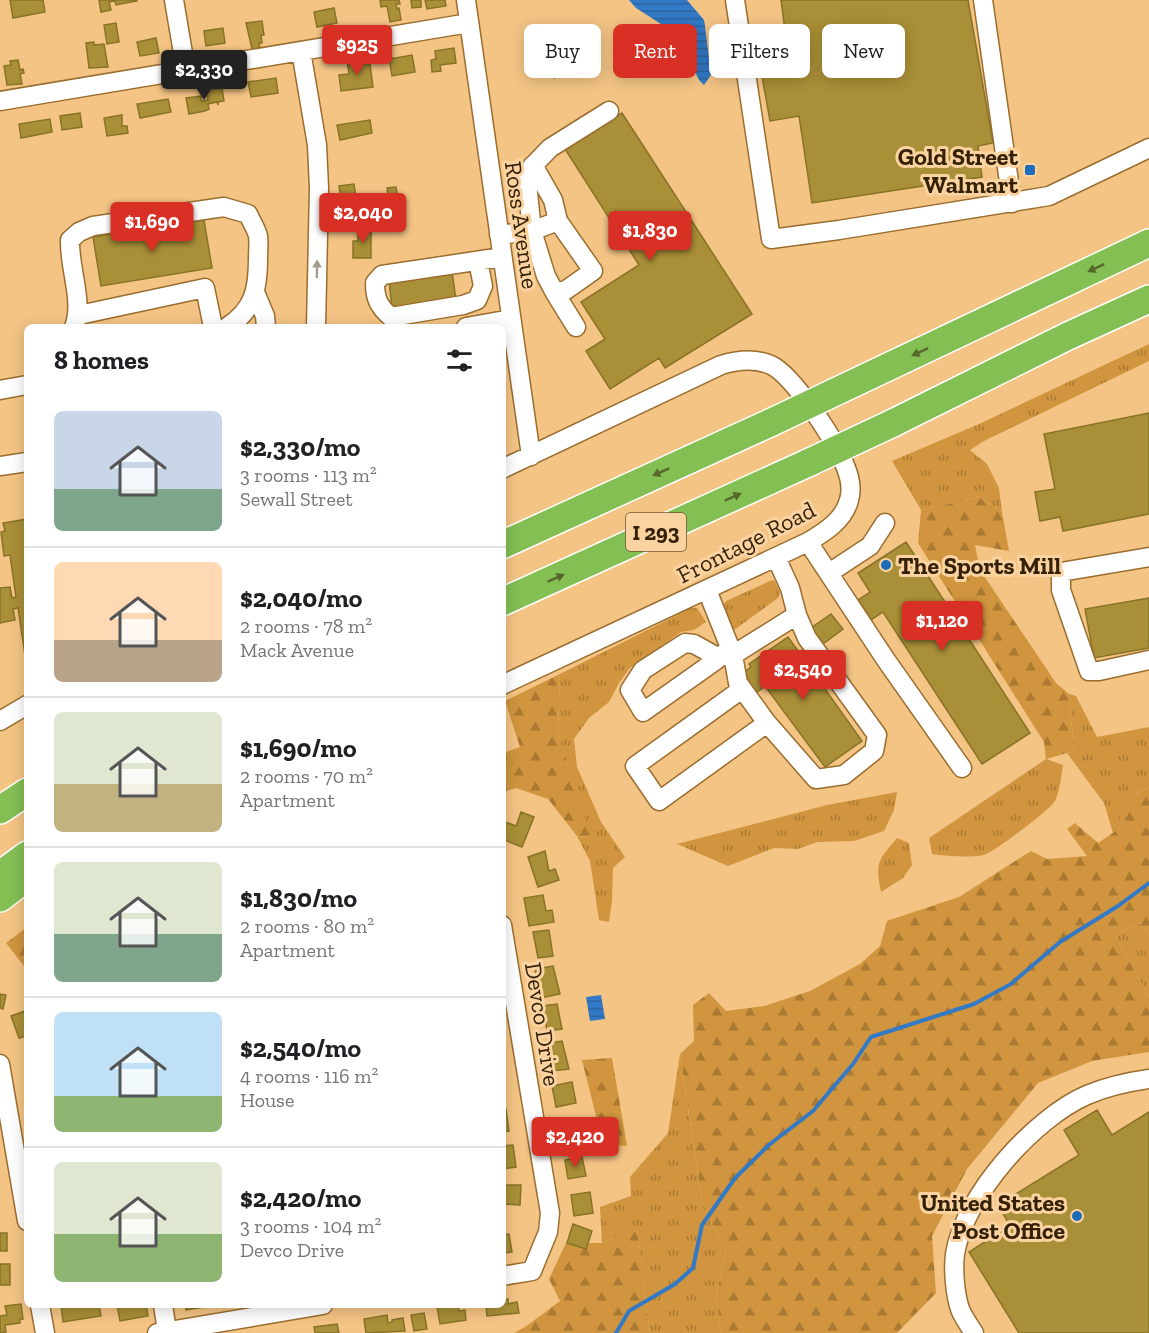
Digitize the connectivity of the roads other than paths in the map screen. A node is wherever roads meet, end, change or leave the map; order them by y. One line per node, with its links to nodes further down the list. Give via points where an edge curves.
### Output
1 (174, 0): 7 (street)
2 (466, 0): 5 (street, Ross Avenue)
3 (735, 0): 12 (street, via 771,239)
4 (983, 0): 12 (street)
5 (469, 23): 6 (street); 15 (street, Ross Avenue)
6 (301, 51): 7 (street); 28 (street, one-way to 6, via 317,145)
7 (186, 71): 8 (street)
8 (0, 101)
9 (609, 111): 11 (street, via 550,148)
10 (1149, 148): 12 (street, via 1049,196)
11 (534, 165): 13 (street); 14 (street, via 526,173)
12 (1012, 203)
13 (558, 221): 14 (street); 20 (street, via 593,271)
14 (532, 231): 15 (street); 20 (street)
15 (500, 235): 17 (street, Ross Avenue)
16 (1149, 243): 40 (highway, I 293, one-way to 40, bridge)
17 (502, 257): 18 (street); 23 (street, Ross Avenue)
18 (478, 261): 18 (street, via 382,275 375,283 375,296 391,317 463,305 477,300 483,286)
19 (255, 292): 24 (street, via 258,235 248,214 224,207 93,226 70,240); 26 (street, via 248,309); 27 (street)
20 (555, 293): 30 (street)
21 (1149, 299): 33 (highway, I 293)
22 (1149, 316): 33 (highway, via 1016,376)
23 (511, 319): 29 (street); 34 (street, Ross Avenue)
24 (76, 321): 25 (street, via 206,288)
25 (212, 324)
26 (232, 324)
27 (266, 324)
28 (316, 324)
29 (483, 324)
30 (576, 327)
31 (24, 386): 32 (street)
32 (0, 390)
33 (929, 406): 45 (highway, I 293, one-way to 33, bridge)
34 (531, 456): 37 (street, Frontage Road); 39 (street, Frontage Road, via 721,365 740,360 762,361 780,370 795,387 849,474 846,508 833,524)
35 (24, 462): 36 (street)
36 (0, 466)
37 (506, 467)
38 (885, 523): 43 (street, via 870,546)
39 (808, 542): 41 (street, Frontage Road); 43 (street)
40 (506, 543)
41 (776, 557): 44 (street, Frontage Road); 46 (street)
42 (1149, 557): 48 (street, via 1061,572 1061,590 1089,671)
43 (829, 573): 54 (street)
44 (707, 590): 47 (street); 49 (street, Frontage Road)
45 (506, 600)
46 (797, 615): 47 (street); 53 (street, via 807,638 877,735 874,751 844,775 816,779)
47 (727, 653): 47 (street, via 643,712 630,690 643,670 686,644); 50 (street)
48 (1149, 660)
49 (506, 683)
50 (742, 689): 53 (street); 53 (street, via 635,766 659,801)
51 (24, 707): 52 (street)
52 (0, 721)
53 (767, 723)
54 (962, 768)
55 (24, 774): 56 (highway)
56 (0, 788)
57 (24, 794): 58 (highway)
58 (0, 810)
59 (24, 857): 60 (highway)
60 (0, 875)
61 (24, 879): 62 (highway)
62 (0, 898)
63 (506, 949): 68 (street, Devco Drive, via 550,1213 548,1232 532,1271)
64 (0, 1064): 66 (street)
65 (1149, 1079): 74 (street, via 1086,1096 1057,1113 1005,1159 980,1195 961,1232 955,1254 960,1308)
66 (9, 1171): 67 (street)
67 (24, 1213)
68 (506, 1275)
69 (41, 1308): 73 (street)
70 (163, 1308): 72 (street)
71 (290, 1308): 72 (street)
72 (162, 1332)
73 (45, 1333)
74 (974, 1333)

